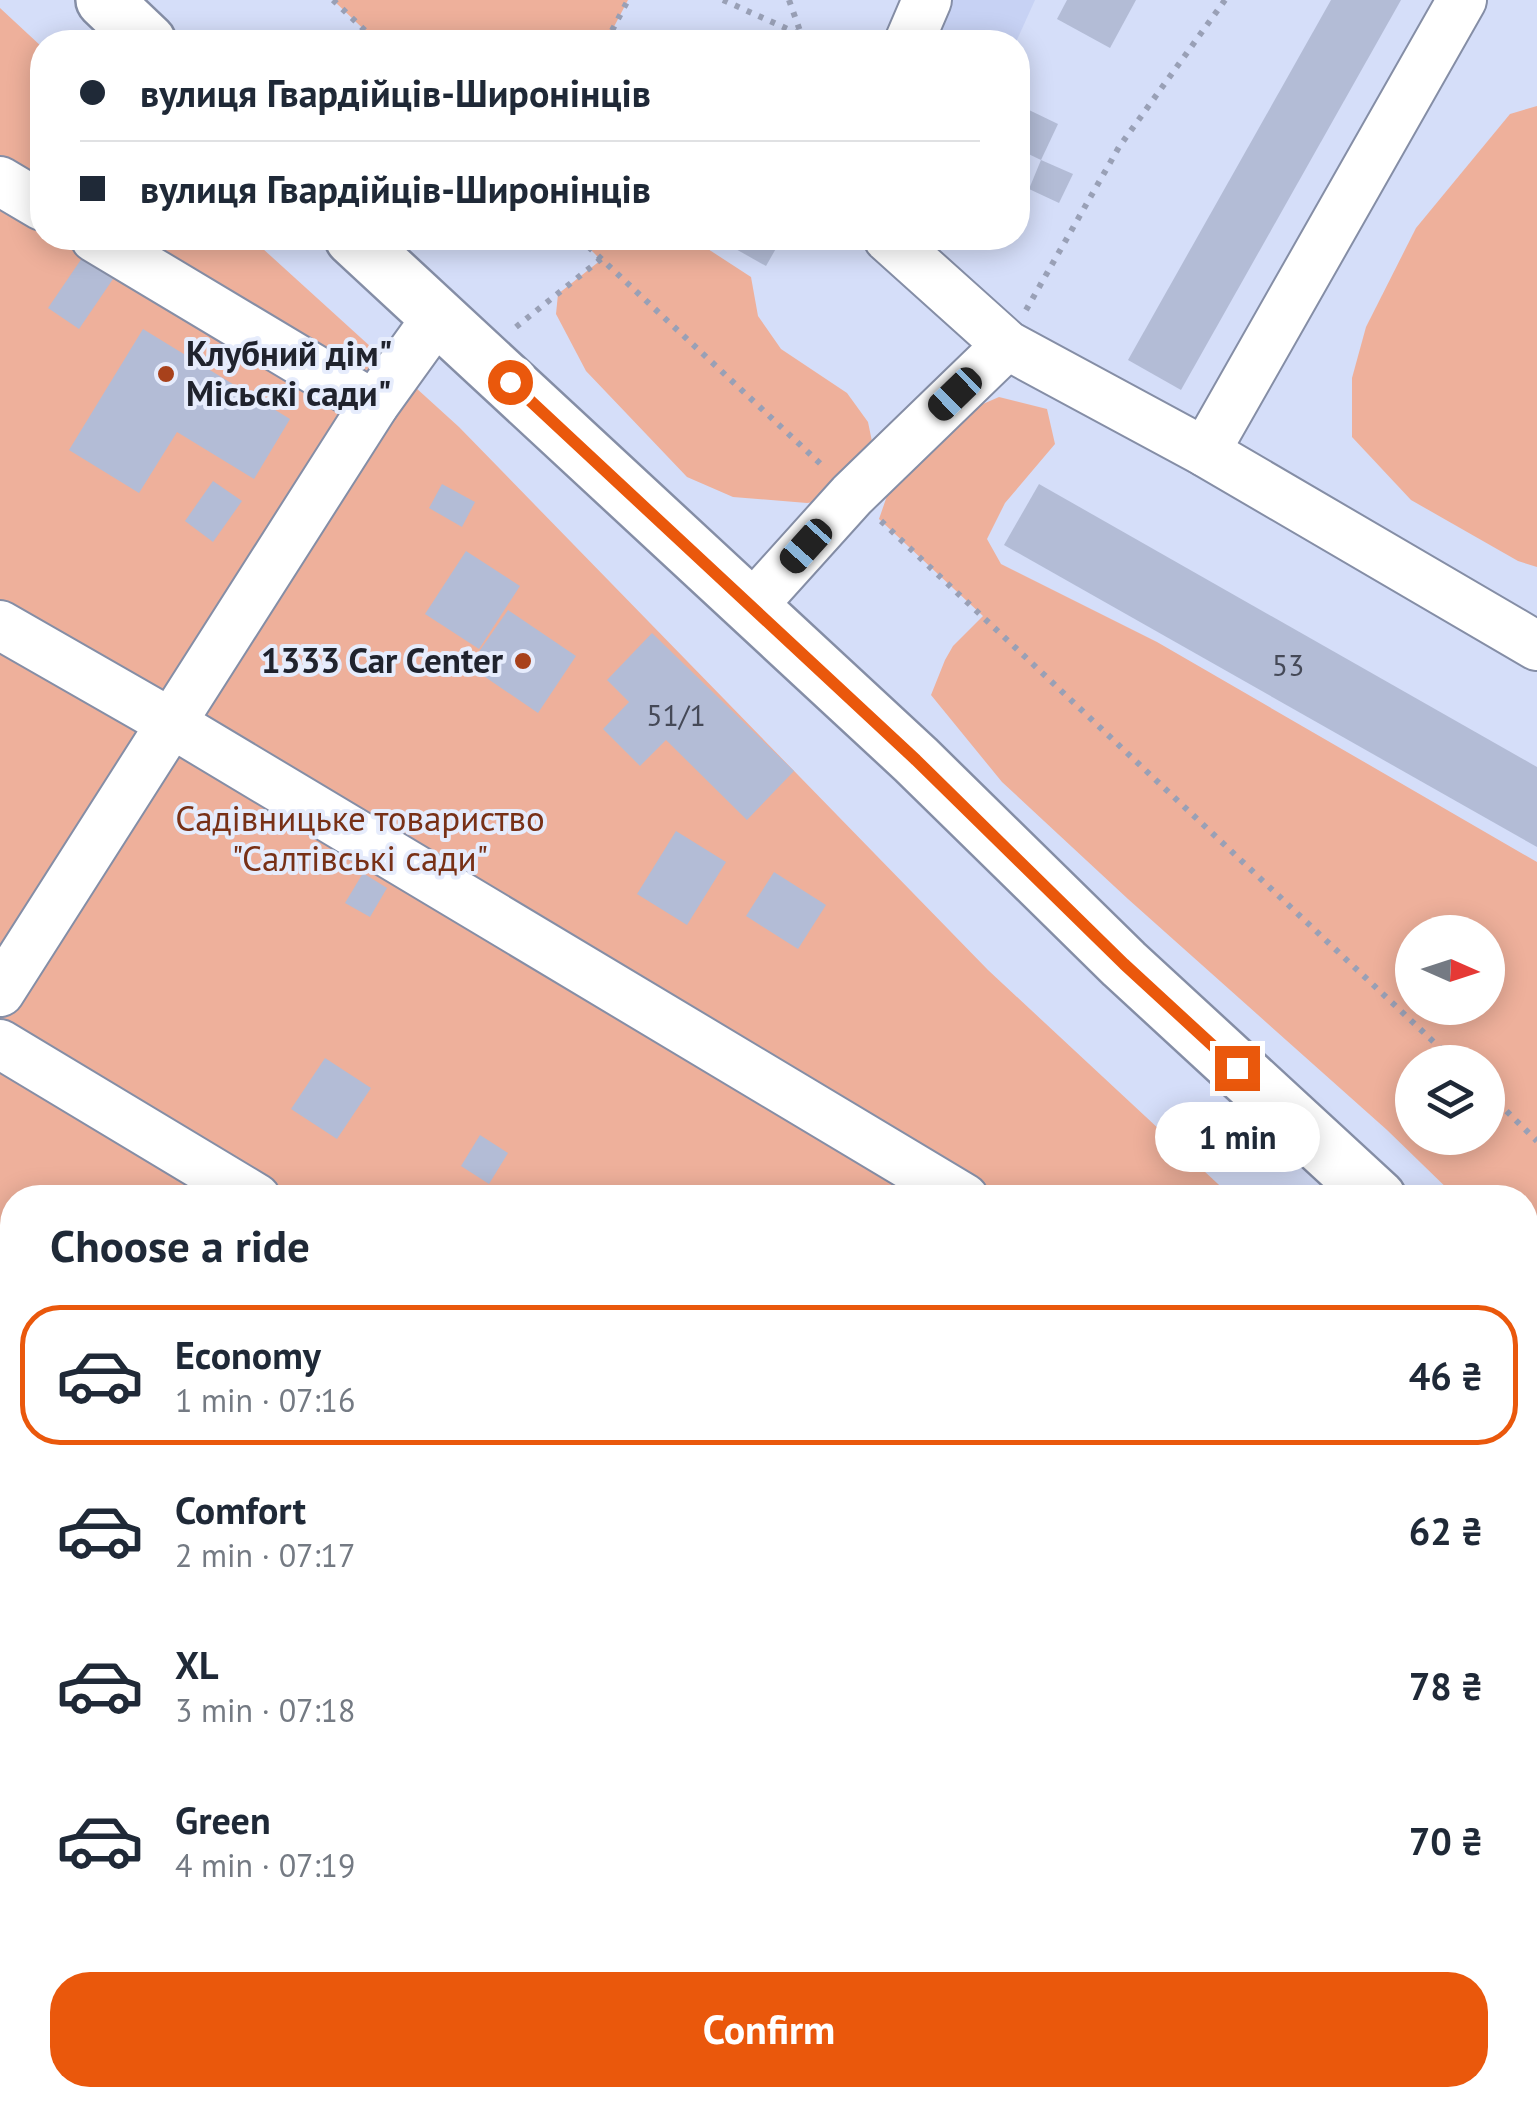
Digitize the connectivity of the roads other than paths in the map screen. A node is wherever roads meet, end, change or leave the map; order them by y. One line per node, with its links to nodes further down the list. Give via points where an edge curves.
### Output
1 (104, 0): 4 (main road)
2 (927, 0): 5 (street)
3 (1462, 0): 14 (street)
4 (135, 30)
5 (914, 30)
6 (0, 180): 7 (street)
7 (30, 199)
8 (115, 250): 13 (street)
9 (366, 250): 11 (main road)
10 (901, 250): 12 (street)
11 (438, 316): 13 (street); 15 (main road)
12 (1007, 344): 14 (street); 15 (street, via 852,494)
13 (374, 405): 18 (street)
14 (1205, 452): 17 (street)
15 (751, 607): 23 (main road)
16 (0, 625): 18 (street)
17 (1537, 646)
18 (171, 723): 19 (street); 22 (street)
19 (0, 992)
20 (0, 1044): 21 (street)
21 (234, 1185)
22 (942, 1185)
23 (1364, 1185)

